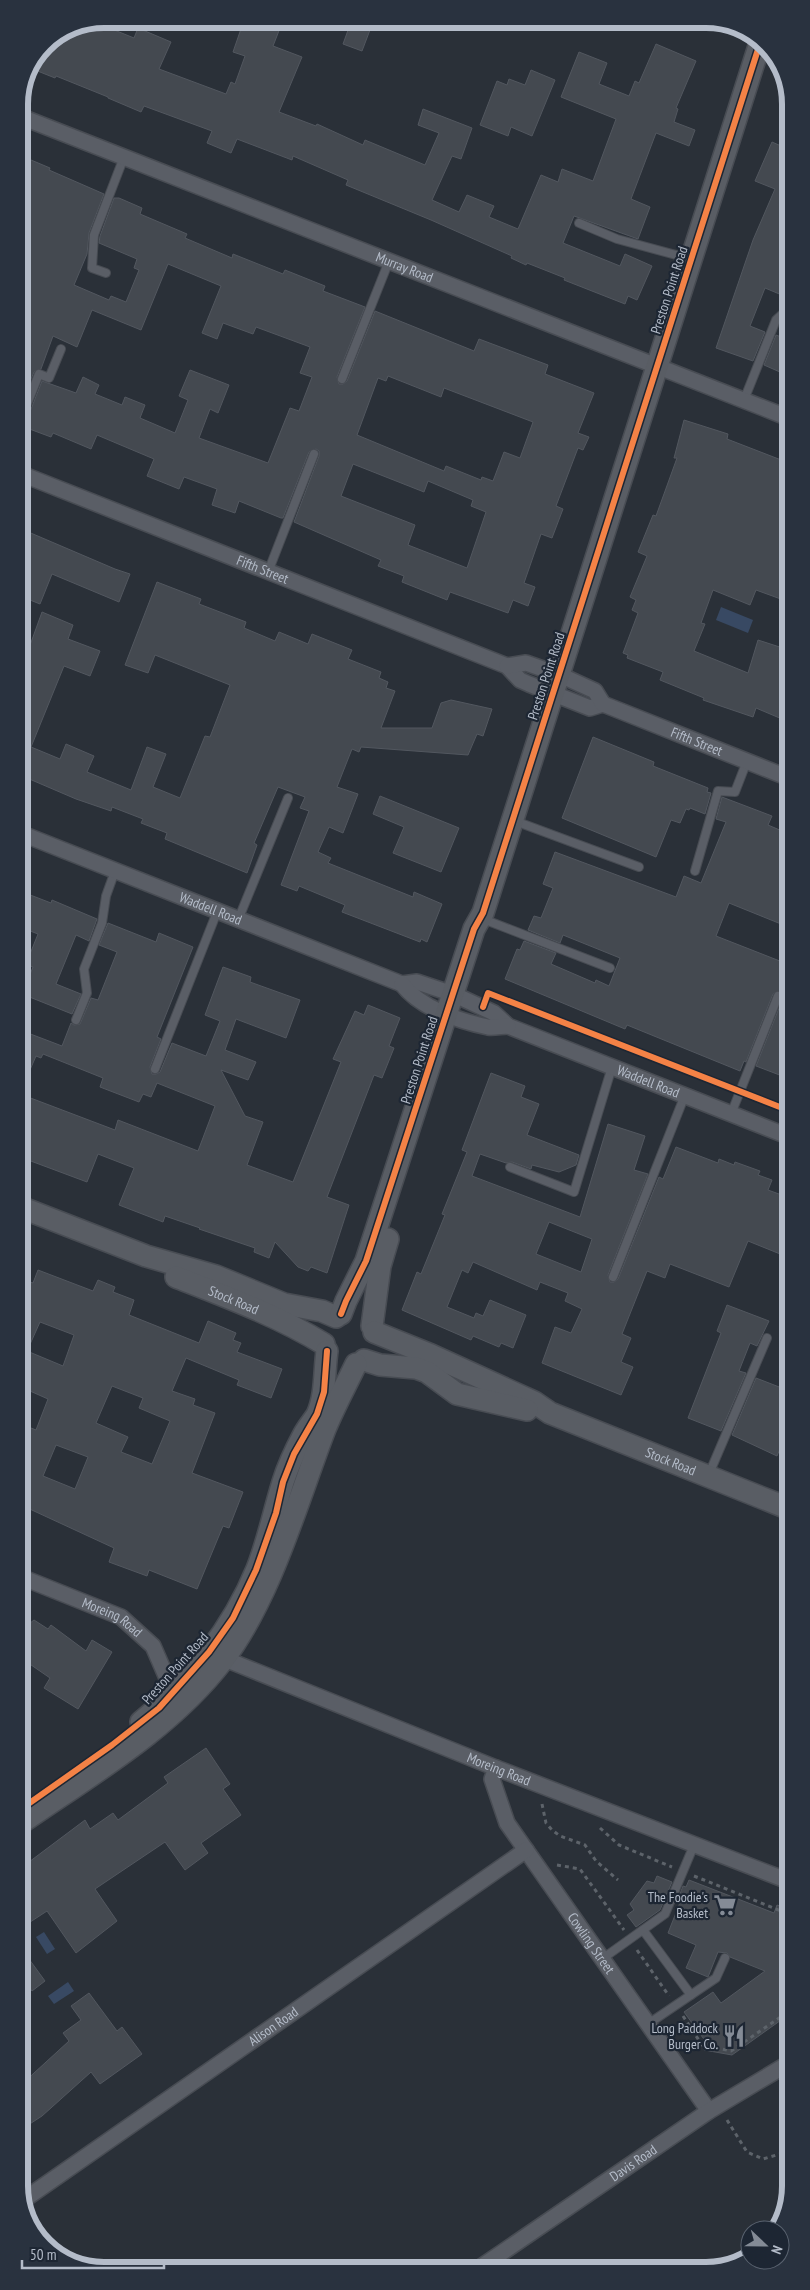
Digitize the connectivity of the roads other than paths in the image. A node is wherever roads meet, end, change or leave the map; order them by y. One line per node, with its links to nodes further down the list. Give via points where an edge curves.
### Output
1 (758, 48): 5 (main road, Preston Point Road)
2 (28, 120): 3 (street, Murray Road)
3 (124, 157): 6 (street, Murray Road); 7 (lane, via 94,235 92,268)
4 (578, 223): 5 (lane, via 617,239)
5 (691, 260): 10 (main road, Preston Point Road)
6 (389, 261): 10 (street, Murray Road); 11 (lane)
7 (106, 273)
8 (782, 314): 12 (lane, via 776,320)
9 (61, 350): 13 (lane, via 49,378 39,374)
10 (658, 366): 12 (street, Murray Road); 18 (main road, Preston Point Road)
11 (342, 379)
12 (744, 400): 14 (street, Murray Road)
13 (28, 402)
14 (782, 415)
15 (314, 454): 17 (lane)
16 (28, 477): 17 (street, Fifth Street)
17 (268, 572): 18 (street, Fifth Street, via 507,666 526,663)
18 (557, 685): 19 (street, Fifth Street, via 594,691 604,704); 22 (main road, Preston Point Road)
19 (747, 761): 20 (street, Fifth Street); 26 (lane, via 735,792 718,791)
20 (782, 775)
21 (288, 798): 29 (lane)
22 (513, 820): 24 (lane); 28 (main road, Preston Point Road)
23 (28, 836): 25 (street, Waddell Road)
24 (639, 867)
25 (115, 871): 27 (street, Waddell Road); 34 (lane, via 106,896 102,923 84,969 88,993)
26 (695, 871)
27 (217, 912): 29 (street, Waddell Road); 36 (lane)
28 (483, 916): 30 (lane); 33 (main road, Preston Point Road, via 474,929)
29 (238, 920): 31 (street, Waddell Road)
30 (610, 968)
31 (402, 984): 33 (street, Waddell Road, via 410,995); 33 (street, Waddell Road, via 417,982)
32 (778, 996): 38 (lane)
33 (455, 1006): 35 (street, Waddell Road, via 494,1013 508,1026); 44 (main road, Preston Point Road, via 366,1261); 45 (main road, Preston Point Road, via 380,1266)
34 (76, 1020)
35 (612, 1067): 37 (street, Waddell Road); 40 (lane, via 574,1192)
36 (155, 1069)
37 (685, 1095): 38 (street, Waddell Road); 43 (lane)
38 (731, 1114): 39 (street, Waddell Road)
39 (782, 1134)
40 (510, 1167)
41 (27, 1211): 42 (main road, Stock Road)
42 (146, 1256): 44 (main road, Stock Road, via 216,1276 284,1304); 47 (main road, Stock Road, via 158,1270 256,1309 300,1330)
43 (613, 1277)
44 (339, 1316): 45 (main road, Stock Road, via 355,1314 367,1320); 47 (main road, via 325,1330)
45 (373, 1329): 48 (main road, via 374,1346); 49 (main road, Stock Road, via 534,1402)
46 (767, 1338): 50 (lane)
47 (325, 1348): 48 (main road, Stock Road, via 339,1363); 53 (main road, Preston Point Road, via 324,1392 317,1414 304,1434 283,1482 256,1570)
48 (360, 1362): 49 (main road, Stock Road, via 416,1368 427,1372 457,1394); 53 (main road, Preston Point Road, via 326,1426 279,1554 256,1605)
49 (550, 1413): 50 (main road, Stock Road)
50 (708, 1476): 51 (main road, Stock Road)
51 (782, 1507)
52 (27, 1580): 54 (street, Moreing Road, via 121,1617 153,1646)
53 (217, 1655): 54 (main road, Preston Point Road); 55 (street, Moreing Road); 57 (main road, Preston Point Road, via 175,1713)
54 (173, 1692): 56 (main road, Preston Point Road, via 112,1745)
55 (496, 1768): 58 (street, Moreing Road); 59 (street, Cowling Street, via 492,1779 498,1799 507,1823)
56 (27, 1805)
57 (27, 1819)
58 (694, 1845): 60 (street, Moreing Road); 61 (lane, via 665,1914)
59 (526, 1850): 62 (street, Cowling Street); 68 (street, Alison Road)
60 (782, 1879)
61 (643, 1930): 62 (lane); 64 (lane)
62 (602, 1958): 65 (street, Cowling Street)
63 (725, 1958): 64 (lane, via 716,1978)
64 (691, 1995): 65 (lane)
65 (648, 2024): 67 (street, Cowling Street)
66 (782, 2067): 67 (street, Davis Road)
67 (709, 2111): 69 (street, Davis Road)
68 (28, 2198)
69 (488, 2262)

